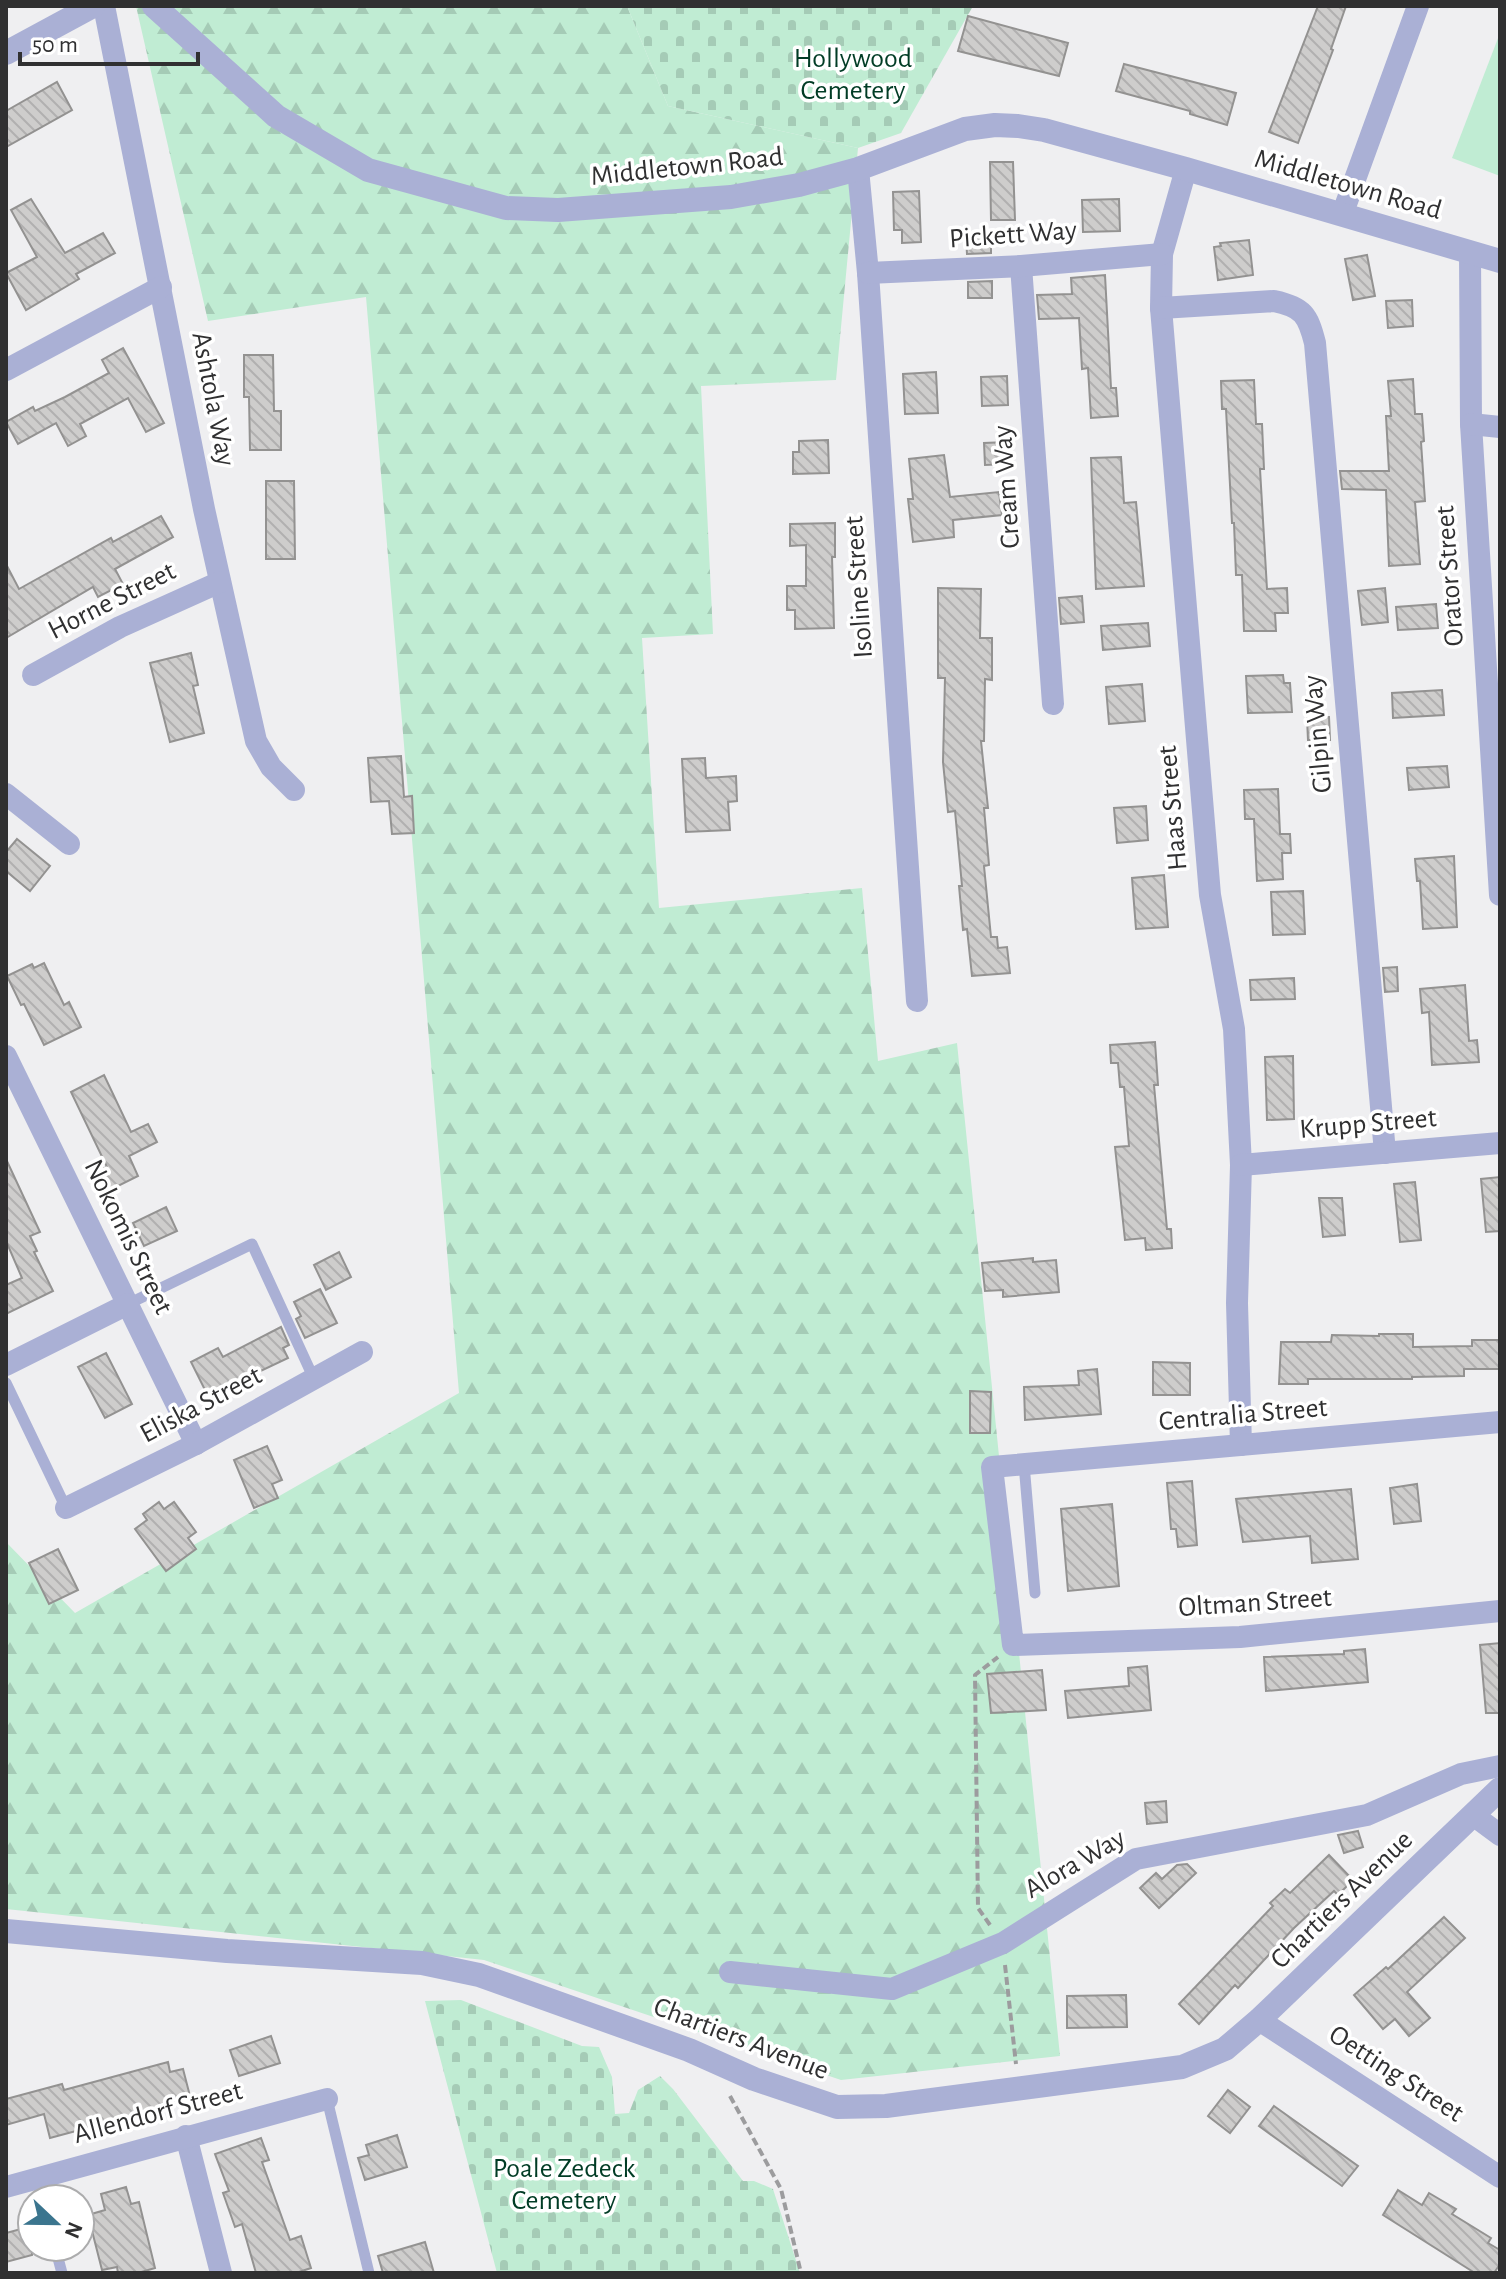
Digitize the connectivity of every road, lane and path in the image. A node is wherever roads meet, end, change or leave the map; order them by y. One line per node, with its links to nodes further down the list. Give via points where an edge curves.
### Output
1 (93, 6): 5 (street)
2 (104, 6): 14 (street, Ashtola Way)
3 (154, 6): 6 (street, Middletown Road, via 276,116 368,170 506,208 571,209 731,197)
4 (1418, 6): 8 (street)
5 (6, 53)
6 (858, 169): 7 (street, Middletown Road, via 965,129 995,125 1044,130); 13 (street, Isoline Street)
7 (1186, 169): 8 (street, Middletown Road); 10 (street, Haas Street)
8 (1342, 215): 9 (street, Middletown Road)
9 (1470, 252): 11 (street, Middletown Road); 17 (street, Orator Street)
10 (1162, 254): 12 (street, Pickett Way); 15 (street, Haas Street)
11 (1500, 261)
12 (1021, 266): 13 (street, Pickett Way); 21 (street, Cream Way)
13 (868, 273): 26 (street, Isoline Street)
14 (161, 287): 16 (street); 19 (street, Ashtola Way)
15 (1161, 308): 29 (street, Gilpin Way, via 1274,301 1291,305 1310,322); 30 (street, Haas Street, via 1210,895 1234,1029)
16 (6, 370)
17 (1471, 424): 18 (street); 25 (street, Orator Street)
18 (1500, 427)
19 (220, 582): 20 (street, Horne Street, via 120,627); 22 (street, Ashtola Way, via 256,741 271,767)
20 (33, 675)
21 (1053, 704)
22 (294, 790)
23 (6, 794): 24 (street)
24 (69, 844)
25 (1500, 895)
26 (917, 1001)
27 (6, 1056): 31 (street, Nokomis Street)
28 (1500, 1143): 29 (street, Krupp Street)
29 (1385, 1153): 30 (street, Krupp Street)
30 (1241, 1165): 38 (street, Haas Street)
31 (128, 1304): 33 (street); 34 (lane, via 252,1244); 37 (street, Nokomis Street)
32 (362, 1352): 34 (street, Eliska Street)
33 (6, 1365)
34 (314, 1379): 37 (street, Eliska Street)
35 (6, 1383): 40 (lane)
36 (1500, 1422): 38 (street, Centralia Street)
37 (196, 1444): 40 (street, Eliska Street)
38 (1241, 1445): 39 (street, Centralia Street)
39 (1024, 1464): 41 (lane); 43 (street, Centralia Street, via 992,1467)
40 (66, 1508)
41 (1035, 1593)
42 (1500, 1611): 43 (street, Oltman Street, via 1240,1637)
43 (1013, 1645): 49 (path, via 975,1675 978,1908)
44 (1500, 1766): 49 (street, Alora Way, via 1461,1774 1367,1815 1136,1859)
45 (1500, 1789): 46 (street, Chartiers Avenue)
46 (1473, 1815): 47 (street); 51 (street, Chartiers Avenue)
47 (1500, 1835)
48 (6, 1931): 52 (street, Chartiers Avenue, via 422,1963 479,1975)
49 (1003, 1943): 50 (street, Alora Way, via 892,1989); 53 (path)
50 (730, 1972)
51 (1259, 2020): 53 (street, Chartiers Avenue, via 1225,2049 1182,2067); 56 (street, Oetting Street)
52 (709, 2059): 53 (street, Chartiers Avenue, via 837,2107); 60 (path, via 781,2189)
53 (1019, 2090)
54 (327, 2099): 55 (street, Allendorf Street); 59 (lane)
55 (186, 2136): 57 (street, Allendorf Street); 58 (street)
56 (1500, 2177)
57 (53, 2183)
58 (221, 2273)
59 (369, 2273)
60 (801, 2273)

